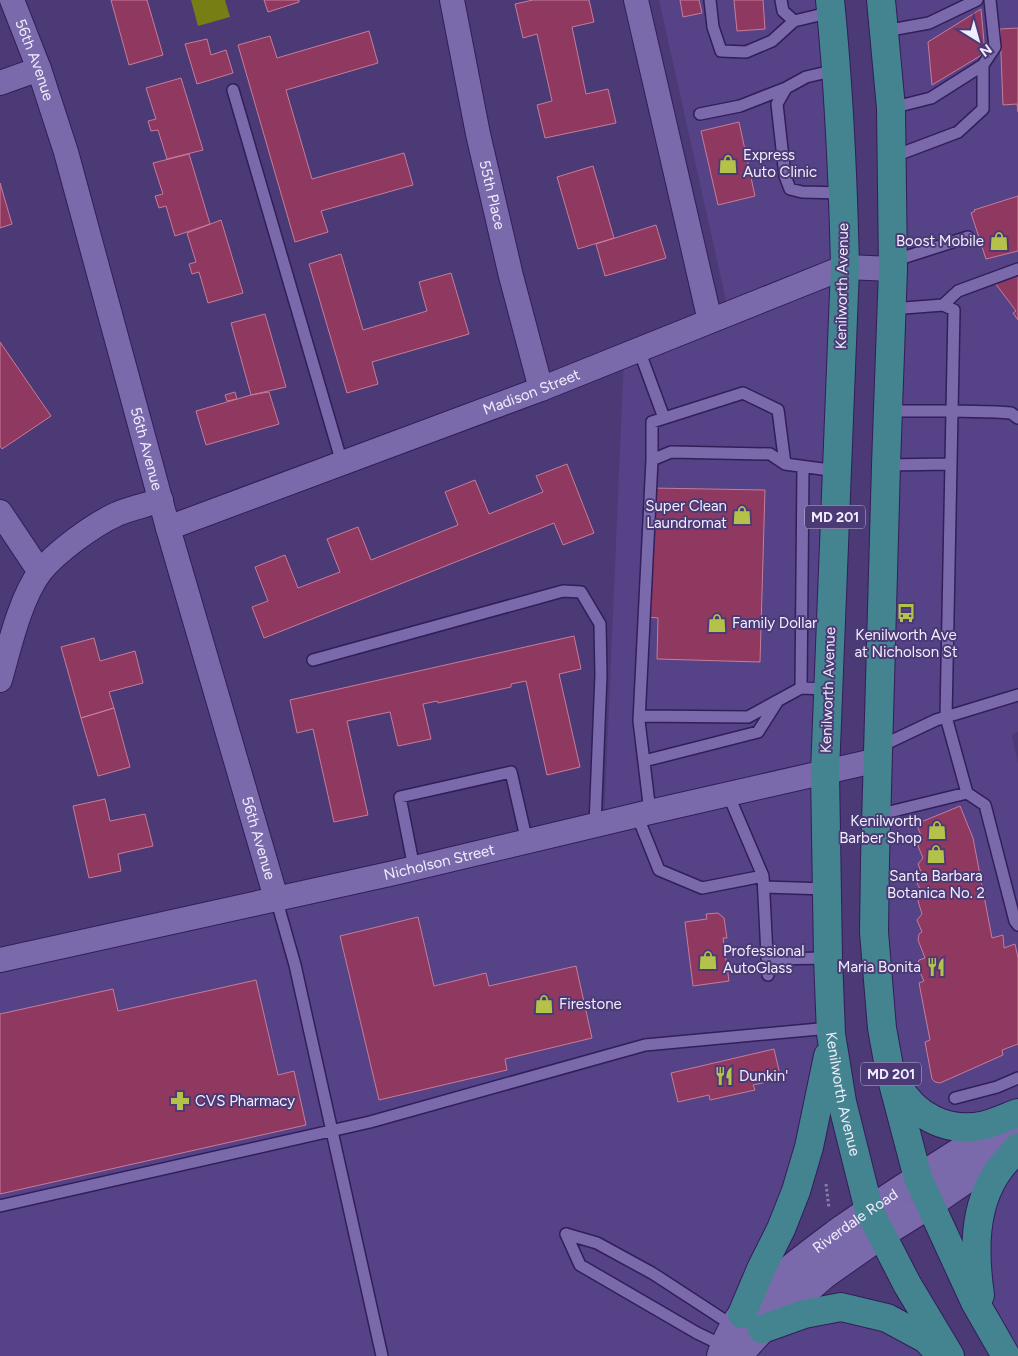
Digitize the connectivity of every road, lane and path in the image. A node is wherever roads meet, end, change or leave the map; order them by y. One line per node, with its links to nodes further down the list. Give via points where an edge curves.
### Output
1 (12, 0): 13 (street, 56th Avenue)
2 (452, 0): 30 (street, 55th Place, via 478,134)
3 (636, 0): 28 (street)
4 (710, 0): 10 (lane, via 713,27 721,51 746,52 772,41)
5 (781, 0): 10 (lane, via 783,11)
6 (881, 0): 11 (main road, MD 201)
7 (977, 0): 11 (lane, via 929,23)
8 (990, 0): 12 (lane, via 995,48)
9 (831, 6): 10 (lane); 14 (main road, Kenilworth Avenue / MD 201)
10 (794, 21)
11 (884, 31): 18 (main road, MD 201)
12 (983, 65): 18 (lane, via 931,98); 20 (lane, via 983,109 958,132)
13 (39, 69): 15 (street); 42 (street, 56th Avenue, via 66,152)
14 (836, 70): 16 (lane, via 806,77); 21 (main road, Kenilworth Avenue / MD 201)
15 (0, 83)
16 (786, 88): 19 (lane, via 740,106); 21 (lane, via 777,104 785,176 790,189)
17 (232, 90): 36 (lane)
18 (891, 108): 20 (main road, MD 201)
19 (700, 114)
20 (892, 157): 23 (main road, MD 201)
21 (843, 193): 24 (main road, Kenilworth Avenue / MD 201)
22 (968, 237): 23 (lane)
23 (893, 265): 24 (street, Madison Street); 27 (main road, MD 201)
24 (844, 268): 28 (street, Madison Street); 41 (main road, Kenilworth Avenue / MD 201)
25 (1018, 269): 26 (lane, via 958,291)
26 (943, 305): 27 (lane); 31 (lane, via 954,310)
27 (891, 309): 32 (main road, MD 201)
28 (710, 321): 29 (street, Madison Street)
29 (640, 350): 30 (street, Madison Street); 33 (lane)
30 (540, 389): 36 (street, Madison Street)
31 (952, 410): 32 (lane); 34 (lane, via 1012,413); 38 (lane)
32 (888, 412): 39 (main road, MD 201)
33 (664, 418): 35 (lane, via 652,422); 37 (lane, via 743,393 778,410)
34 (1018, 418)
35 (652, 460): 37 (lane, via 671,452 770,454); 52 (lane)
36 (342, 463): 44 (street, Madison Street)
37 (785, 464): 40 (lane)
38 (951, 464): 39 (lane); 53 (lane)
39 (886, 465): 54 (main road, MD 201)
40 (802, 467): 41 (lane); 48 (lane)
41 (837, 471): 49 (main road, Kenilworth Avenue / MD 201)
42 (161, 500): 44 (street, 56th Avenue); 45 (street, via 117,514 63,550)
43 (0, 512): 45 (street)
44 (168, 528): 66 (street, 56th Avenue)
45 (40, 572): 47 (street, via 27,595)
46 (313, 660): 61 (lane, via 563,591 582,592 600,624)
47 (0, 680)
48 (800, 688): 49 (lane); 51 (lane)
49 (828, 689): 56 (main road, Kenilworth Avenue / MD 201)
50 (1018, 695): 53 (lane)
51 (778, 701): 52 (lane, via 748,718); 55 (lane, via 758,732)
52 (640, 716): 55 (lane)
53 (946, 717): 54 (lane); 57 (lane)
54 (878, 753): 56 (street, Nicholson Street); 60 (main road, MD 201)
55 (644, 761): 59 (lane)
56 (825, 772): 58 (street, Nicholson Street); 65 (main road, Kenilworth Avenue / MD 201)
57 (967, 793): 60 (lane); 67 (lane, via 985,805)
58 (728, 794): 59 (street, Nicholson Street); 64 (lane)
59 (644, 813): 61 (street, Nicholson Street); 64 (lane, via 659,870 702,888)
60 (877, 815): 73 (main road, MD 201, via 874,932 882,1028)
61 (595, 825): 62 (street, Nicholson Street)
62 (527, 842): 63 (street, Nicholson Street); 63 (lane, via 511,772 400,797)
63 (414, 868): 66 (street, Nicholson Street)
64 (763, 882): 65 (lane); 69 (lane)
65 (826, 889): 68 (main road, Kenilworth Avenue / MD 201)
66 (276, 898): 70 (street, Nicholson Street); 77 (lane, via 295,965)
67 (1018, 925)
68 (828, 958): 69 (lane); 72 (main road, Kenilworth Avenue / MD 201)
69 (768, 959): 71 (lane)
70 (0, 960)
71 (768, 975)
72 (831, 1031): 77 (lane, via 645,1045); 83 (main road, Kenilworth Avenue / MD 201, via 842,1102); 87 (main road, via 809,1147 796,1191 761,1269)
73 (890, 1072): 76 (main road, via 912,1105 924,1116 938,1122 958,1128 984,1125); 79 (main road, MD 201)
74 (1018, 1078): 75 (lane)
75 (955, 1098)
76 (1018, 1114): 79 (street, Riverdale Road)
77 (332, 1130): 82 (lane); 88 (lane)
78 (1018, 1145): 81 (street, Riverdale Road); 86 (main road, via 988,1189 977,1227 978,1280)
79 (918, 1178): 81 (main road, MD 201); 83 (street, Riverdale Road)
80 (826, 1180): 84 (path)
81 (930, 1204): 85 (street, Riverdale Road); 86 (main road, MD 201)
82 (0, 1206)
83 (869, 1210): 85 (main road, Kenilworth Avenue / MD 201); 87 (street, Riverdale Road, via 808,1254)
84 (832, 1212)
85 (882, 1234): 87 (street, Riverdale Road); 90 (main road, Kenilworth Avenue / MD 201, via 907,1284)
86 (988, 1325): 91 (main road, MD 201)
87 (737, 1338): 87 (lane, via 652,1273 597,1243 566,1234 580,1265 680,1324); 89 (main road, via 804,1314 841,1307 887,1318 926,1339)
88 (382, 1356)
89 (942, 1356)
90 (950, 1356)
91 (1006, 1356)

